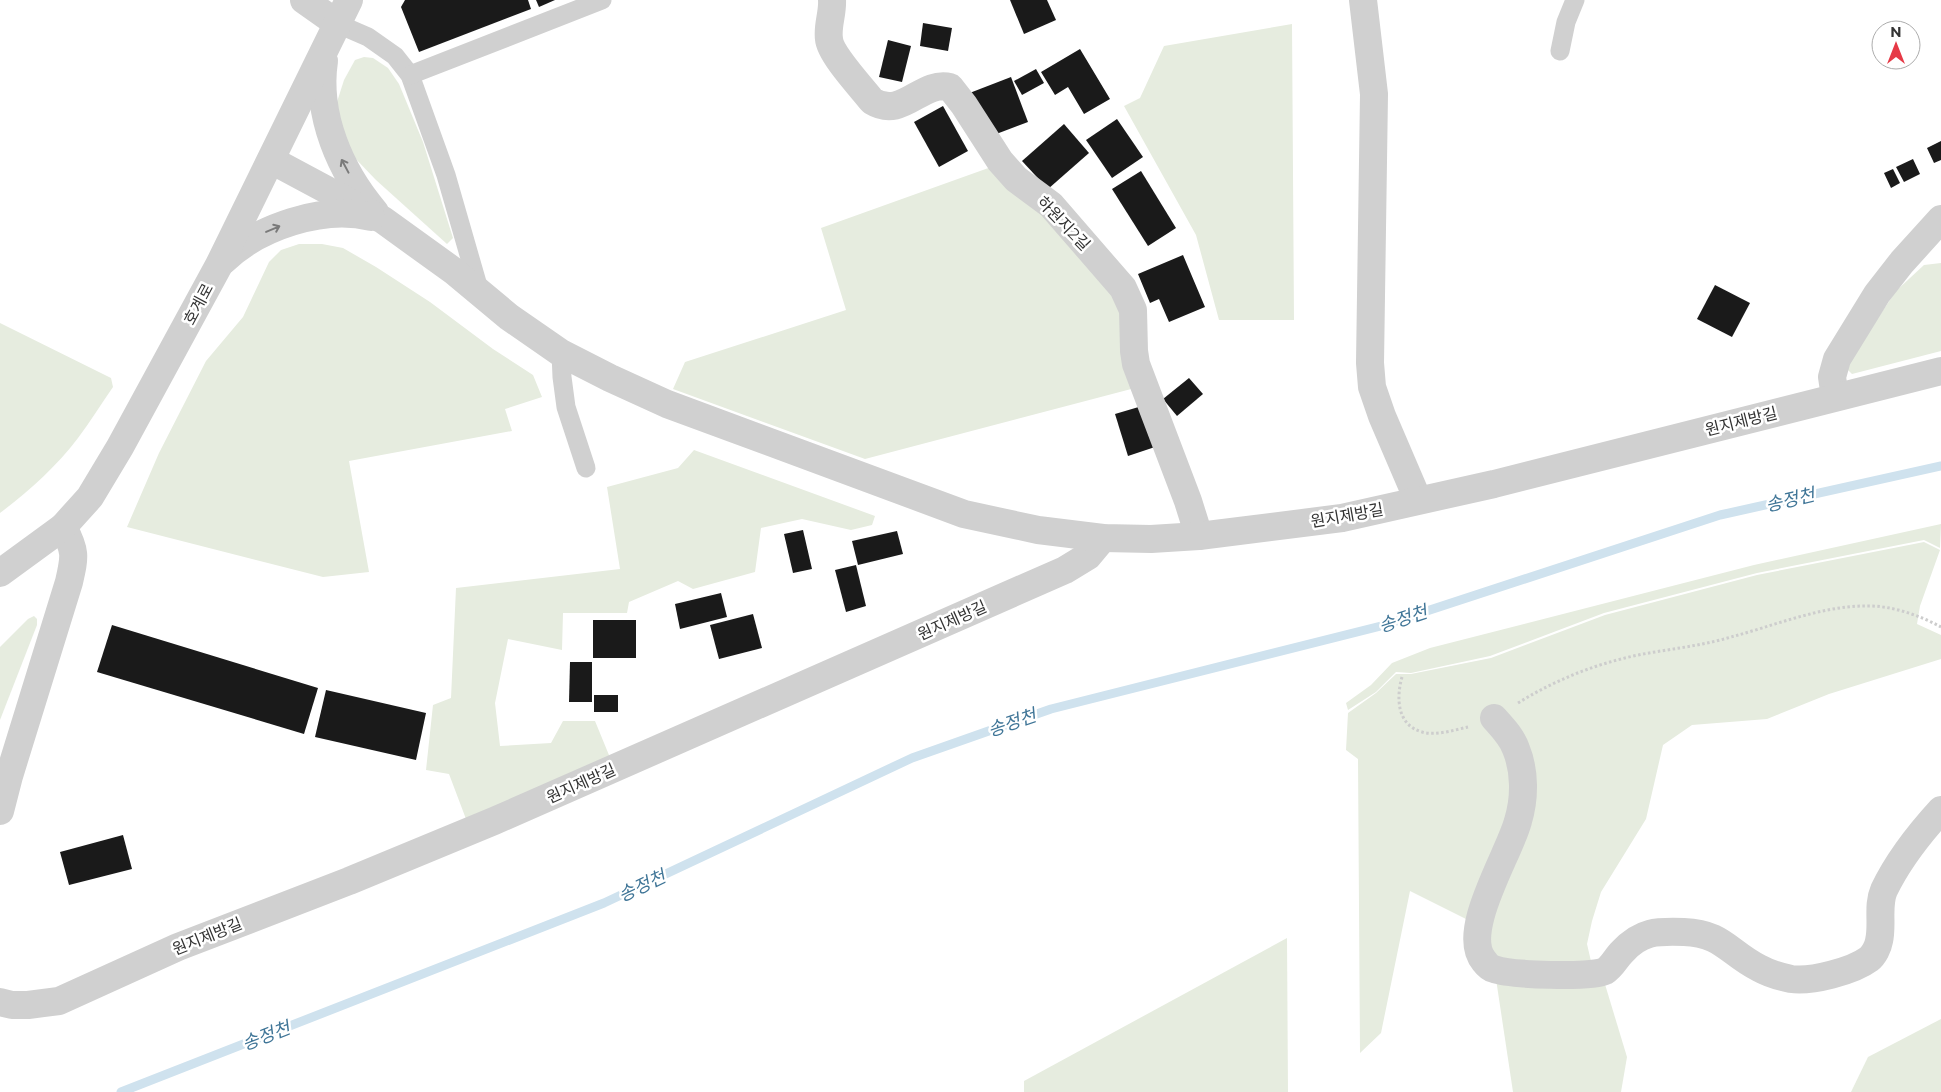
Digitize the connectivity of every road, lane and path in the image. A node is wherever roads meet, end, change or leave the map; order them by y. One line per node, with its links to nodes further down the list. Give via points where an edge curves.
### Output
1 (304, 0): 6 (street)
2 (602, 0): 8 (lane)
3 (832, 0): 20 (street, 하원지2길, via 829,42 872,100 880,106 892,107 936,85 950,87 1000,161 1016,179 1052,204 1123,288 1133,310 1136,364)
4 (1363, 0): 18 (street, via 1374,94 1372,387)
5 (1575, 0): 7 (lane)
6 (338, 23): 8 (lane, via 368,37 395,56); 9 (street, 호계로); 11 (street, one-way to 6, via 346,170 324,110 322,83)
7 (1560, 51)
8 (410, 75): 13 (lane, via 446,175)
9 (271, 160): 11 (street); 12 (street, 호계로)
10 (1941, 219): 16 (street, via 1877,294 1837,359 1832,377)
11 (383, 220): 12 (street, one-way to 11, via 243,244 289,223 350,215); 13 (street)
12 (218, 265): 19 (street, 호계로, via 120,447 90,497)
13 (480, 293): 14 (street)
14 (561, 352): 17 (lane, via 566,406); 21 (street, via 667,404 964,514 1038,530)
15 (1941, 371): 16 (street, 원지제방길)
16 (1835, 397): 18 (street, 원지제방길, via 1494,484)
17 (586, 468)
18 (1418, 500): 20 (street, 원지제방길, via 1342,518)
19 (63, 527): 22 (street, 호계로); 27 (street, via 72,545 69,582)
20 (1200, 536): 21 (street, 원지제방길)
21 (1103, 538): 28 (street, 원지제방길, via 1088,556 1066,570 494,821 178,947 58,1001 28,1005)
22 (3, 572)
23 (1941, 627): 25 (path, via 1884,606 1811,614 1730,638 1594,666 1560,680)
24 (1402, 677): 25 (path, via 1399,710 1412,728 1434,733 1473,726)
25 (1494, 718): 26 (street, via 1516,747 1522,776 1519,818 1485,901 1478,935 1482,959 1500,970 1545,974 1604,971 1639,937 1663,931 1710,935 1759,968 1793,979 1823,976 1856,967 1870,958 1880,940 1883,892 1899,863)
26 (1941, 810)
27 (0, 811)
28 (0, 1002)

